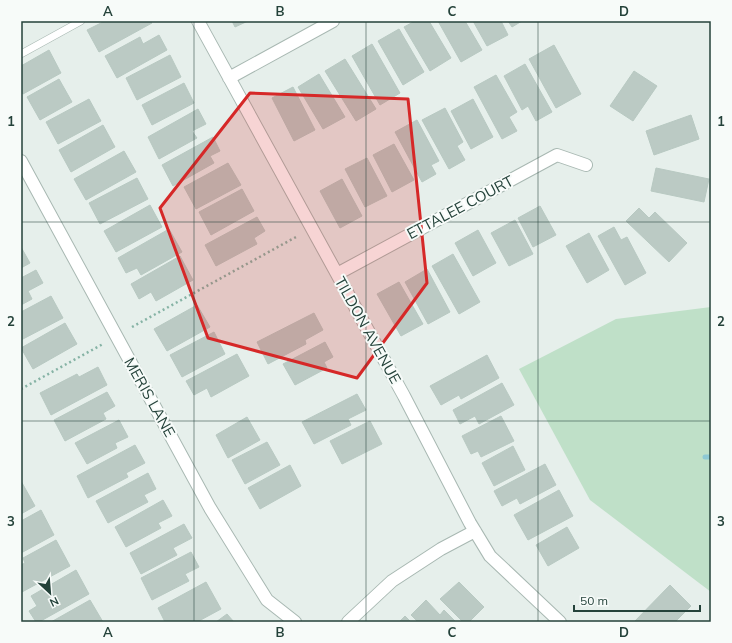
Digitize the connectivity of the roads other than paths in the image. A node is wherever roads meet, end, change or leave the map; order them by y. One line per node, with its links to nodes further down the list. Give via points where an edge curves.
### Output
1 (81, 21): 4 (lane)
2 (198, 21): 5 (street, TILDON AVENUE)
3 (333, 21): 5 (street)
4 (21, 54)
5 (229, 78): 8 (street, TILDON AVENUE)
6 (21, 161): 10 (street, MERIS LANE, via 210,508 267,600)
7 (586, 165): 8 (street, ETTALEE COURT, via 557,155)
8 (337, 274): 9 (street, TILDON AVENUE)
9 (475, 531): 11 (street, via 392,581); 12 (street, TILDON AVENUE, via 490,556)
10 (295, 622)
11 (348, 622)
12 (560, 622)

